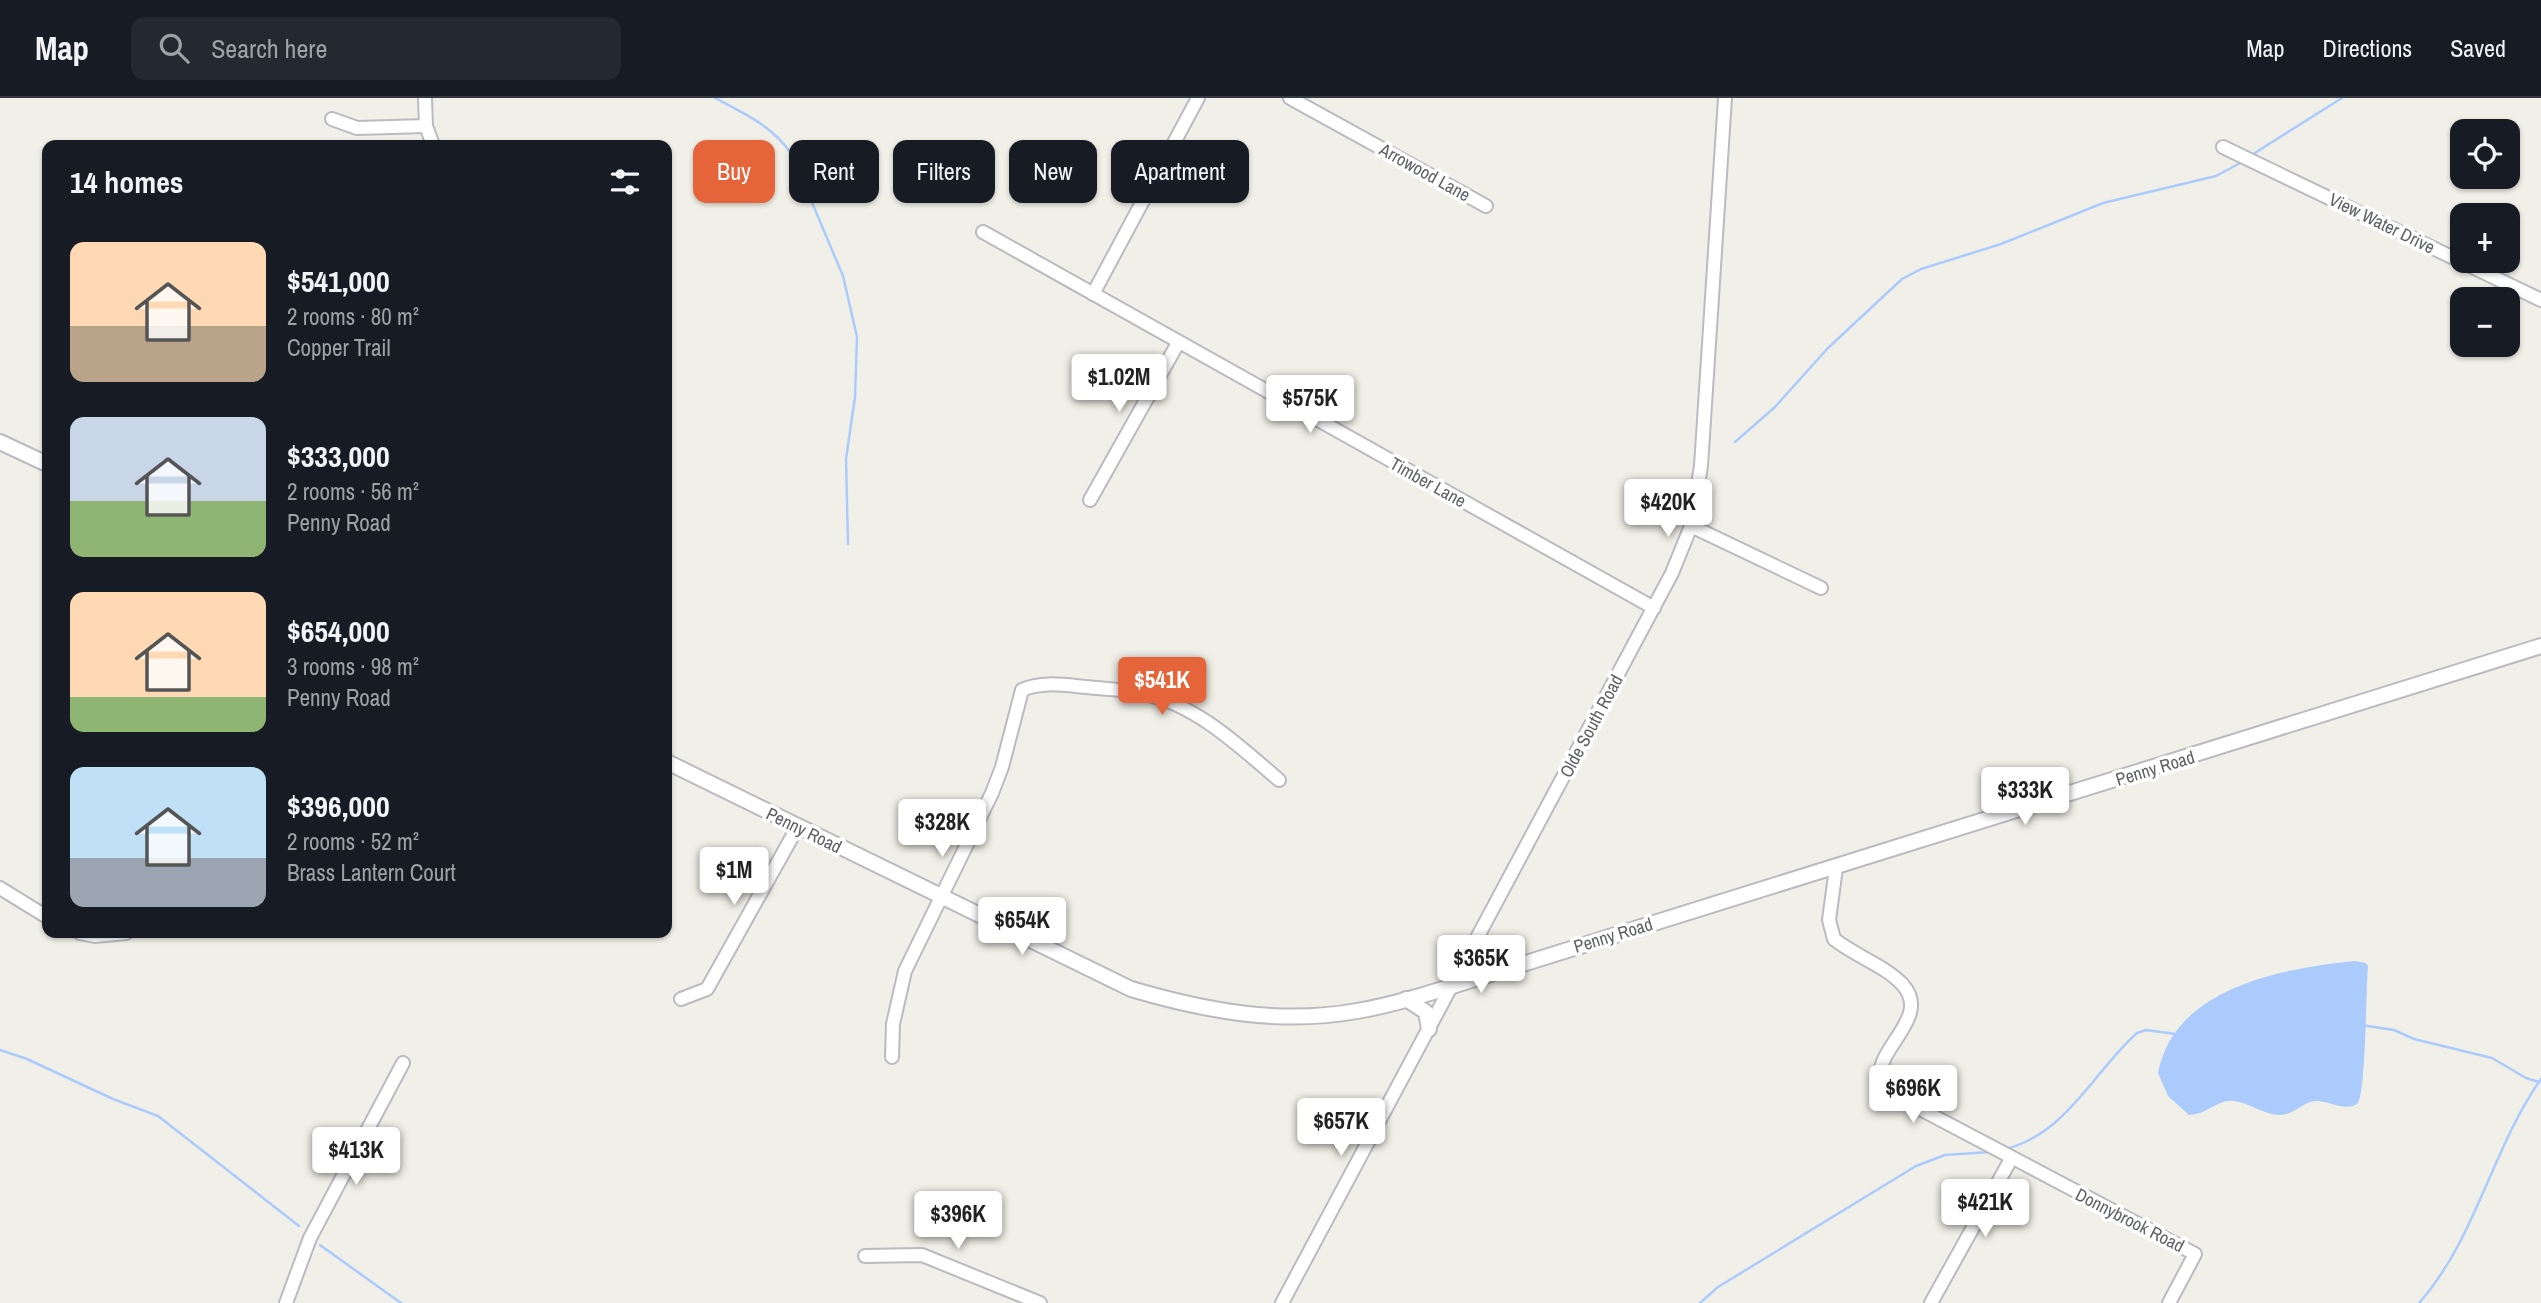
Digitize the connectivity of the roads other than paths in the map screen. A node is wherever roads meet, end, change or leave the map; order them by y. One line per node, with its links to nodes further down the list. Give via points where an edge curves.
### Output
1 (425, 98): 6 (street)
2 (1198, 98): 11 (street)
3 (1290, 98): 9 (street, Arrowood Lane)
4 (1725, 98): 17 (street, Olde South Road, via 1701,466)
5 (332, 119): 6 (street, via 357,128)
6 (426, 126): 7 (street)
7 (431, 140)
8 (2222, 147): 12 (street, View Water Drive)
9 (1486, 206)
10 (983, 232): 11 (street, Timber Lane)
11 (1093, 294): 13 (street, Timber Lane)
12 (2541, 300)
13 (1178, 343): 16 (street); 19 (street, Timber Lane)
14 (0, 442): 15 (street)
15 (42, 462)
16 (1090, 500)
17 (1691, 526): 18 (street); 19 (street, Olde South Road)
18 (1821, 588)
19 (1654, 608): 28 (street, Olde South Road)
20 (2541, 646): 24 (street, Penny Road)
21 (672, 765): 23 (street, Penny Road)
22 (1279, 780): 26 (street, via 1210,725 1167,700 1122,690 1033,685 1018,698 1002,768)
23 (797, 828): 26 (street, Penny Road); 31 (street, via 708,989)
24 (1836, 868): 29 (street, Penny Road); 36 (street, Donnybrook Road, via 1829,920 1835,939 1903,985 1911,1001 1910,1016 1883,1065 1880,1077 1886,1091)
25 (0, 888): 27 (street)
26 (941, 899): 32 (street, Penny Road, via 1131,989 1191,1007 1261,1017 1319,1016); 34 (street, via 899,987)
27 (42, 914)
28 (1477, 942): 29 (street, via 1479,956); 30 (street, Olde South Road)
29 (1497, 972): 30 (street, Penny Road)
30 (1454, 985): 32 (street, Penny Road); 33 (street, Olde South Road)
31 (681, 999)
32 (1406, 999): 33 (street, via 1426,1012)
33 (1429, 1029): 40 (street, Olde South Road)
34 (892, 1057)
35 (403, 1063): 38 (street, via 310,1238)
36 (2011, 1159): 41 (street); 42 (street, Donnybrook Road, via 2194,1254)
37 (865, 1256): 39 (street, via 922,1255)
38 (286, 1303)
39 (1040, 1303)
40 (1282, 1303)
41 (1931, 1303)
42 (2169, 1303)

